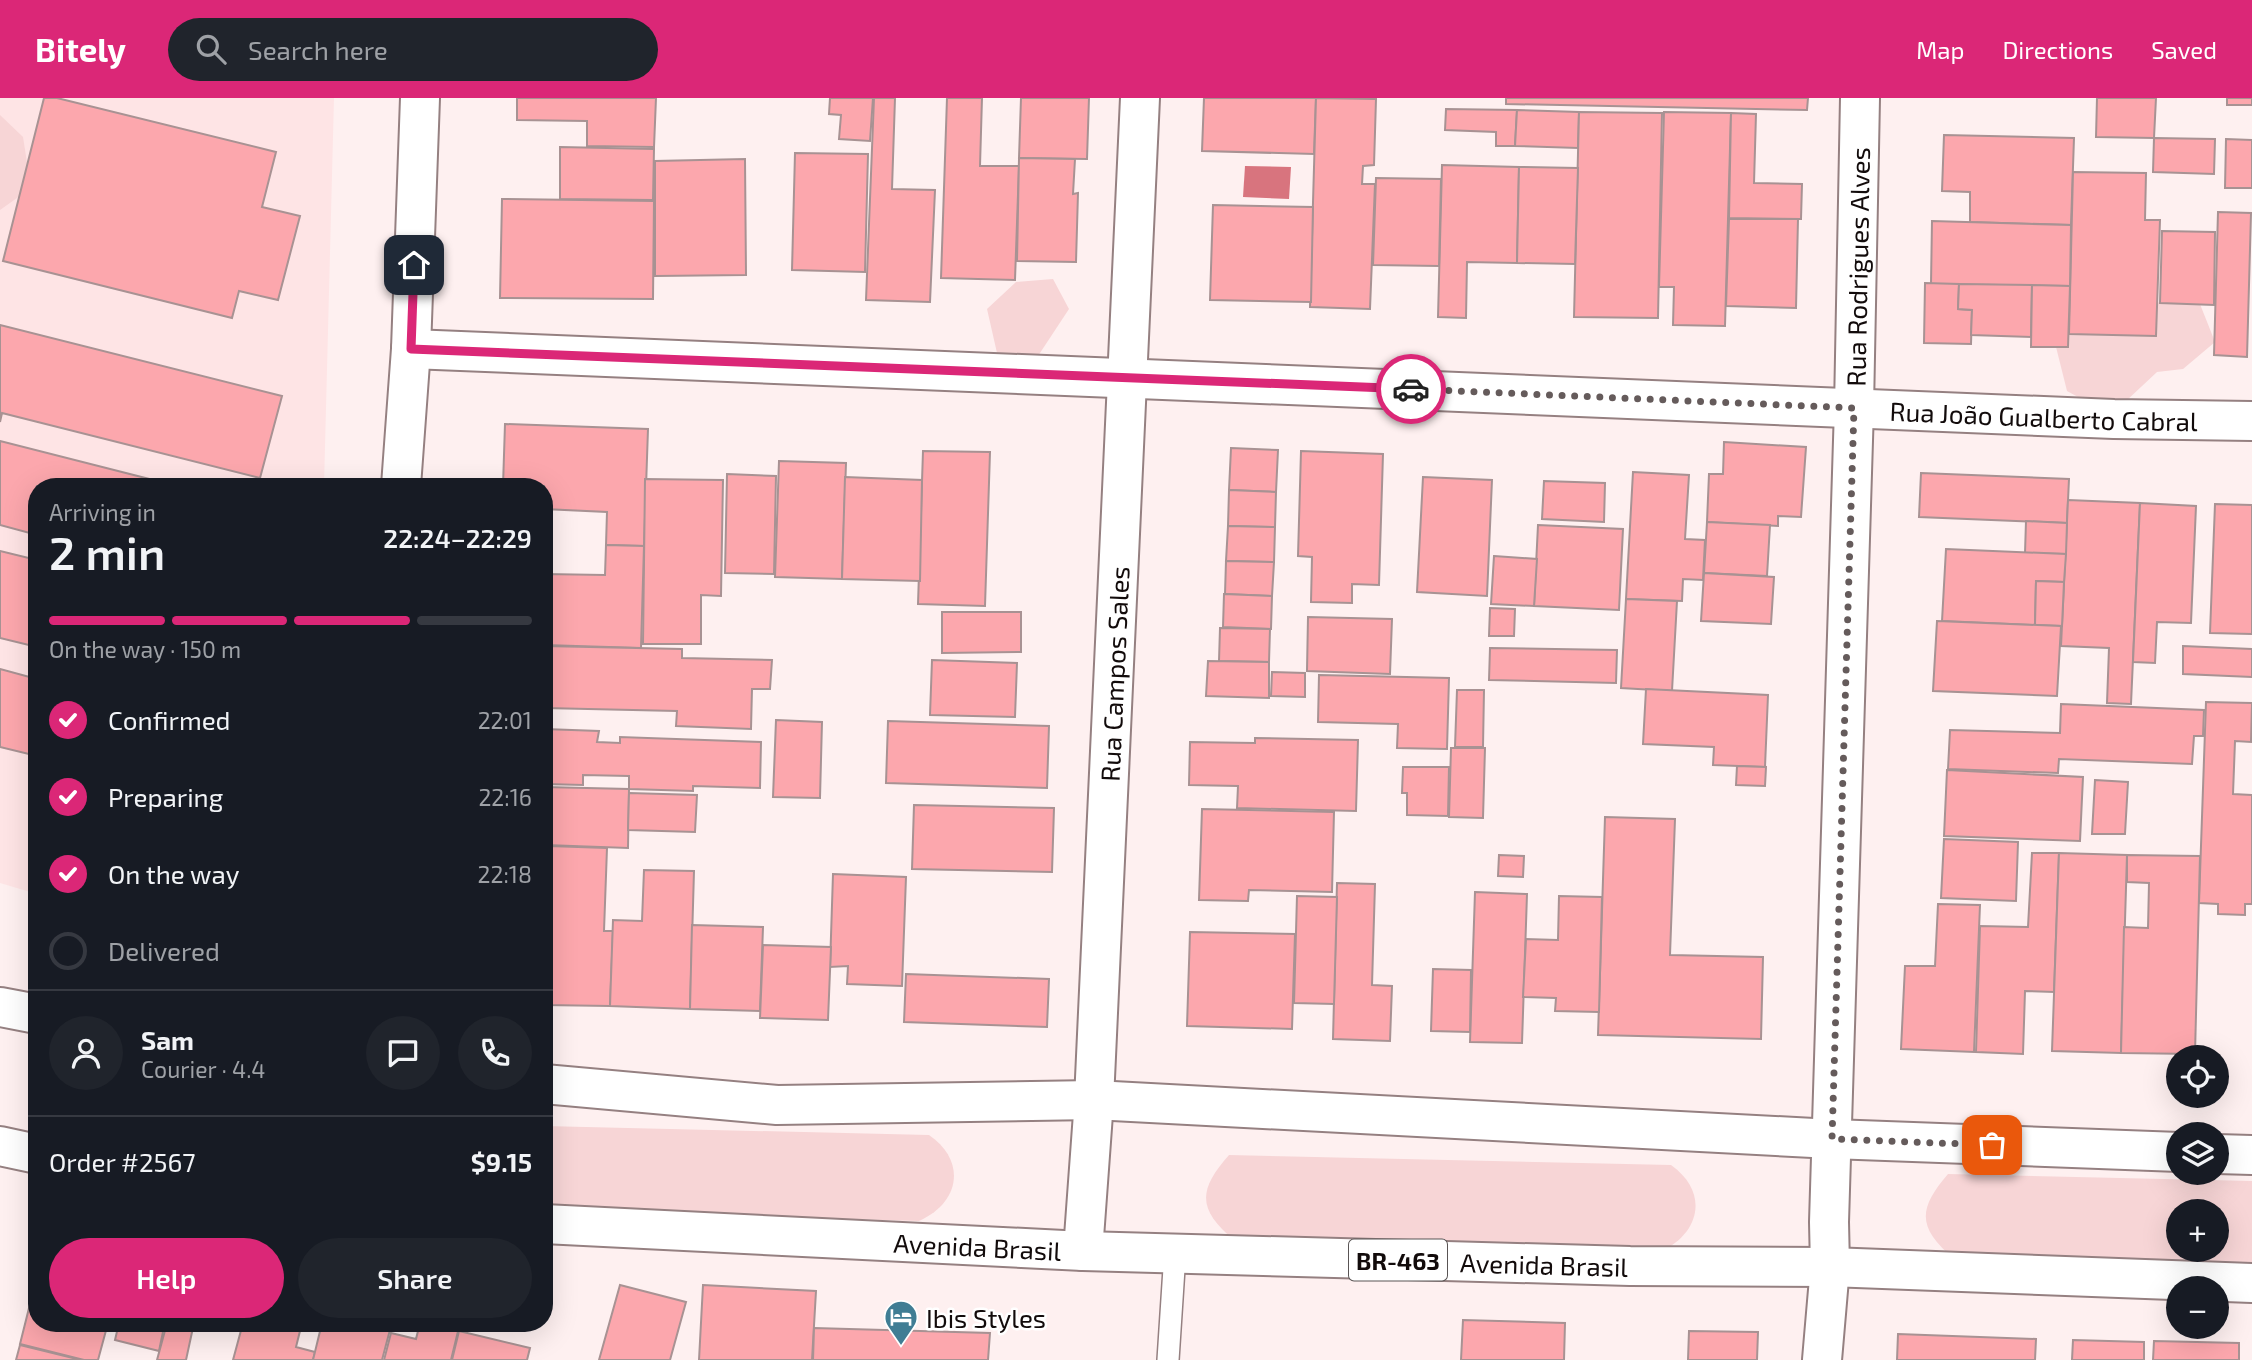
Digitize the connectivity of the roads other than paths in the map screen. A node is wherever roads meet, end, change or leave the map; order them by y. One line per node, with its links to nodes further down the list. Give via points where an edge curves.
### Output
1 (420, 98): 4 (street)
2 (1140, 98): 5 (street, Rua Campos Sales)
3 (1860, 98): 6 (street, Rua Rodrigues Alves)
4 (411, 349): 5 (street, Rua João Gualberto Cabral); 8 (street)
5 (1128, 376): 6 (street, Rua João Gualberto Cabral); 10 (street, Rua Campos Sales)
6 (1854, 408): 7 (street, Rua João Gualberto Cabral); 11 (street, Rua Rodrigues Alves)
7 (2252, 421)
8 (402, 478)
9 (553, 1085): 10 (street, via 777,1105)
10 (1094, 1101): 11 (street); 18 (street, Rua Campos Sales)
11 (1832, 1139): 14 (street); 20 (street, Rua Rodrigues Alves)
12 (0, 1146): 13 (street)
13 (28, 1152)
14 (2166, 1152)
15 (2229, 1154): 16 (street)
16 (2252, 1155)
17 (553, 1224): 18 (street, Avenida Brasil / BR-463)
18 (1083, 1251): 19 (street, Avenida Brasil / BR-463)
19 (1175, 1253): 20 (street, Avenida Brasil / BR-463); 22 (lane)
20 (1830, 1267): 21 (street, Avenida Brasil / BR-463); 23 (street, Rua Rodrigues Alves)
21 (2252, 1283)
22 (1168, 1360)
23 (1822, 1360)

